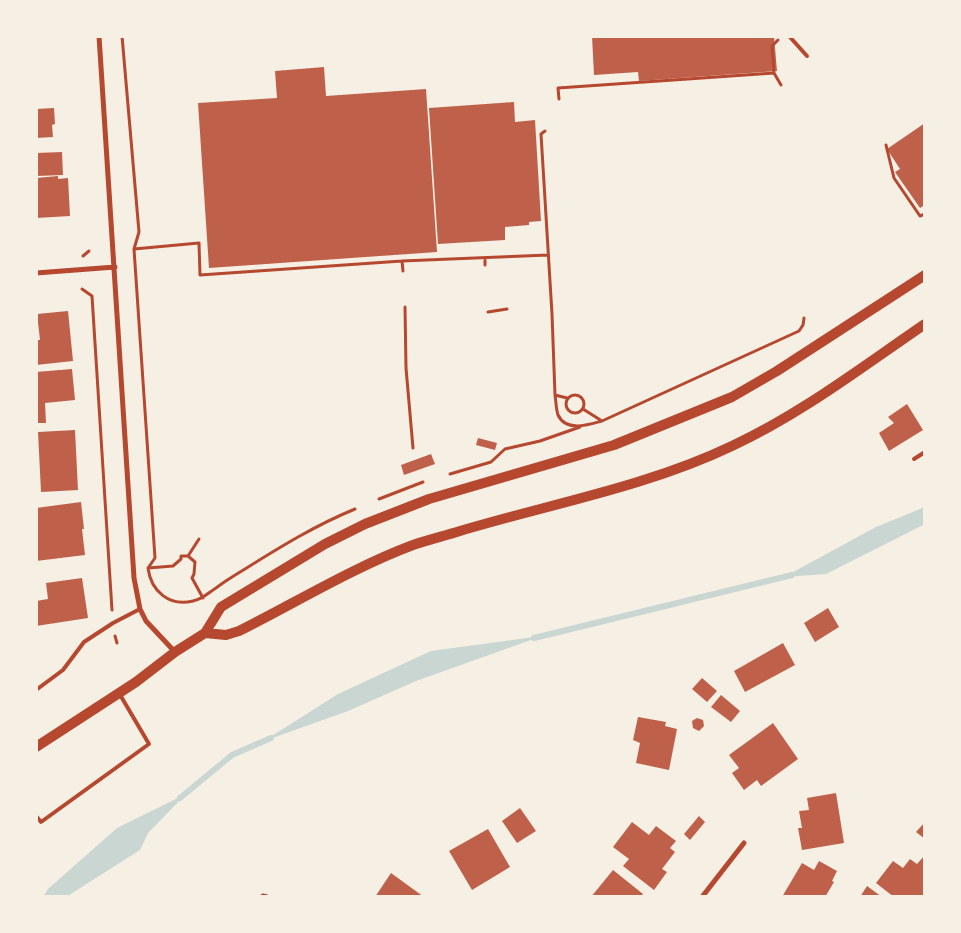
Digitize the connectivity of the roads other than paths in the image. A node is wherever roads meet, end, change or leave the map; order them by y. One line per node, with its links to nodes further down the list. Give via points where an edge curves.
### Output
1 (99, 36): 4 (street)
2 (789, 36): 3 (lane)
3 (807, 56)
4 (115, 267): 5 (street); 10 (street, via 134,578)
5 (36, 273)
6 (925, 275): 11 (main road, via 777,371 732,396 614,445 429,499 365,524 325,544 220,607)
7 (923, 329): 11 (main road, via 812,402 731,447 623,486 414,545 377,560 239,632)
8 (925, 452): 9 (lane)
9 (914, 458)
10 (140, 609): 12 (street, via 146,621); 13 (lane, via 84,642 63,670)
11 (205, 633): 12 (main road)
12 (175, 652): 14 (main road)
13 (36, 690)
14 (119, 693): 15 (main road); 16 (lane, via 150,744 41,822)
15 (36, 747)
16 (36, 816)
17 (744, 843): 18 (street)
18 (702, 897)

